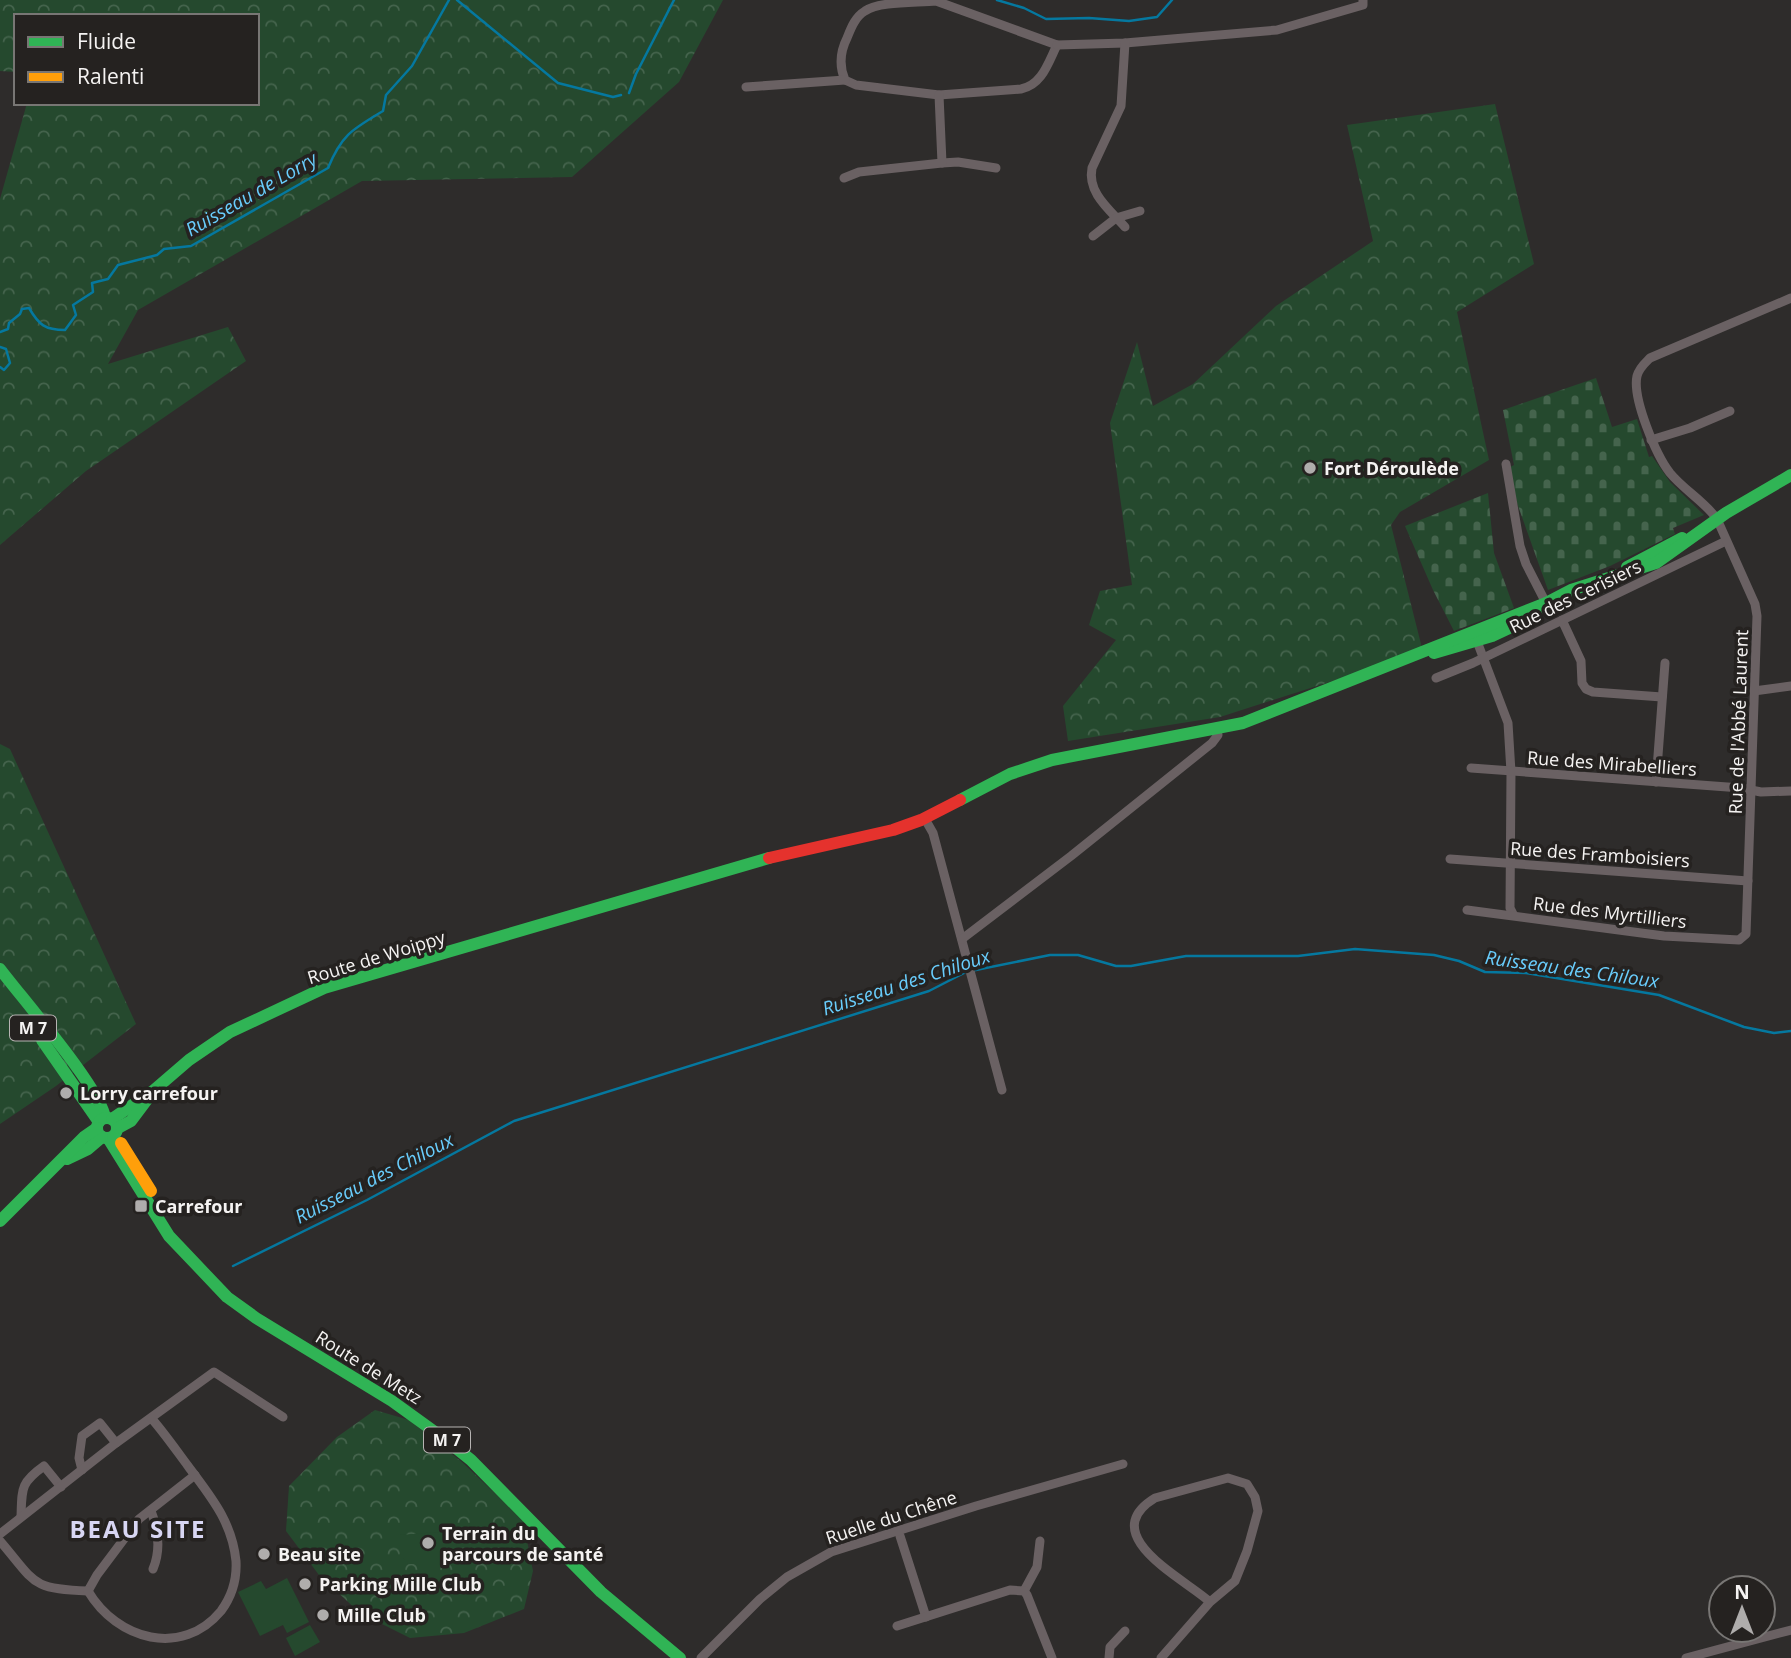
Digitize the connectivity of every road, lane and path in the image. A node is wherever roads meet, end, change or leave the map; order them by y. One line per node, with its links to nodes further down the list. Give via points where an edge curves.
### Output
1 (1363, 0): 3 (street, via 1363,5 1277,30)
2 (936, 1): 4 (street); 5 (street, via 875,7 860,15 844,43 841,70)
3 (1125, 43): 4 (street); 12 (street, via 1121,106 1091,177 1097,196)
4 (1057, 45): 7 (street, via 1040,78 1028,88)
5 (845, 80): 6 (street); 7 (street)
6 (746, 88)
7 (939, 94): 8 (street)
8 (942, 163): 9 (street); 10 (street)
9 (996, 167)
10 (844, 177)
11 (1140, 211): 12 (street)
12 (1116, 218): 13 (street); 14 (street)
13 (1125, 227)
14 (1093, 236)
15 (1791, 298): 17 (street, via 1650,358 1641,367 1637,393)
16 (1730, 411): 17 (street)
17 (1651, 440): 20 (street, via 1671,475)
18 (1506, 464): 22 (street, via 1520,544)
19 (1791, 475): 20 (street, Route de Woippy)
20 (1717, 519): 21 (street, Rue de l'Abbé Laurent); 22 (street, Route de Woippy)
21 (1726, 541): 23 (street, Rue des Cerisiers); 29 (street, Rue de l'Abbé Laurent, via 1757,611)
22 (1546, 603): 24 (street, Route de Woippy)
23 (1562, 620): 25 (street, Rue des Cerisiers); 30 (street, via 1581,662 1586,689)
24 (1475, 637): 25 (street); 31 (street, Route de Woippy, via 1453,638)
25 (1482, 659): 27 (street, Rue des Cerisiers); 33 (street, via 1508,723)
26 (1665, 663): 30 (street)
27 (1436, 678)
28 (1791, 686): 29 (street)
29 (1754, 691): 35 (street, Rue de l'Abbé Laurent)
30 (1662, 697): 34 (street)
31 (1217, 730): 37 (street, Route de Woippy, via 1127,744 1022,769); 44 (street, via 1212,743)
32 (1471, 768): 33 (street, Rue des Mirabelliers)
33 (1511, 772): 34 (street, Rue des Mirabelliers); 39 (street)
34 (1656, 782): 35 (street, Rue des Mirabelliers)
35 (1751, 790): 36 (street, Rue des Mirabelliers); 40 (street, Rue de l'Abbé Laurent)
36 (1791, 791)
37 (925, 818): 44 (street); 48 (street, Route de Woippy, via 868,836 746,863 324,988 230,1032 153,1091 131,1121)
38 (1450, 859): 39 (street, Rue des Framboisiers)
39 (1511, 863): 40 (street, Rue des Framboisiers); 42 (street)
40 (1748, 881): 43 (street, Rue de l'Abbé Laurent)
41 (1467, 909): 42 (street, Rue des Myrtilliers)
42 (1513, 914): 43 (street, Rue des Myrtilliers, via 1664,936 1739,940)
43 (1746, 934)
44 (962, 939): 47 (street)
45 (0, 969): 48 (street, Route de Metz / M 7, via 86,1082 104,1110)
46 (0, 981): 48 (street, Route de Metz / M 7)
47 (1002, 1090)
48 (107, 1128): 49 (street, via 88,1149); 49 (street, via 84,1136); 72 (street, Route de Metz / M 7, via 188,1256 227,1297 446,1440 601,1592)
49 (60, 1162): 50 (street)
50 (0, 1221)
51 (283, 1417): 52 (street, via 214,1372)
52 (152, 1419): 53 (street); 56 (street)
53 (116, 1443): 55 (street); 55 (street, via 100,1423 82,1436)
54 (1124, 1464): 73 (street, Ruelle du Chêne, via 831,1552 760,1599)
55 (82, 1470): 57 (street)
56 (195, 1475): 58 (street); 65 (street, via 215,1501 236,1560 232,1592 218,1615 192,1635 155,1640 114,1623)
57 (61, 1487): 59 (street); 59 (street, via 44,1466 26,1479)
58 (151, 1511): 64 (street, via 157,1526); 65 (street, via 139,1519)
59 (21, 1517): 60 (street)
60 (0, 1534)
61 (900, 1536): 68 (street)
62 (0, 1541): 65 (street, via 37,1583 53,1590)
63 (1040, 1541): 66 (street, via 1037,1567)
64 (153, 1569)
65 (89, 1591)
66 (1024, 1591): 68 (street, via 1010,1590); 74 (street)
67 (1210, 1602): 67 (street, via 1235,1581 1258,1511 1247,1484 1228,1478 1155,1498 1135,1520 1136,1536 1147,1554); 76 (street)
68 (926, 1617): 69 (street)
69 (897, 1626)
70 (1791, 1630): 77 (street)
71 (1125, 1631): 75 (street, via 1111,1647)
72 (680, 1658)
73 (701, 1658)
74 (1052, 1658)
75 (1109, 1658)
76 (1161, 1658)
77 (1686, 1658)

